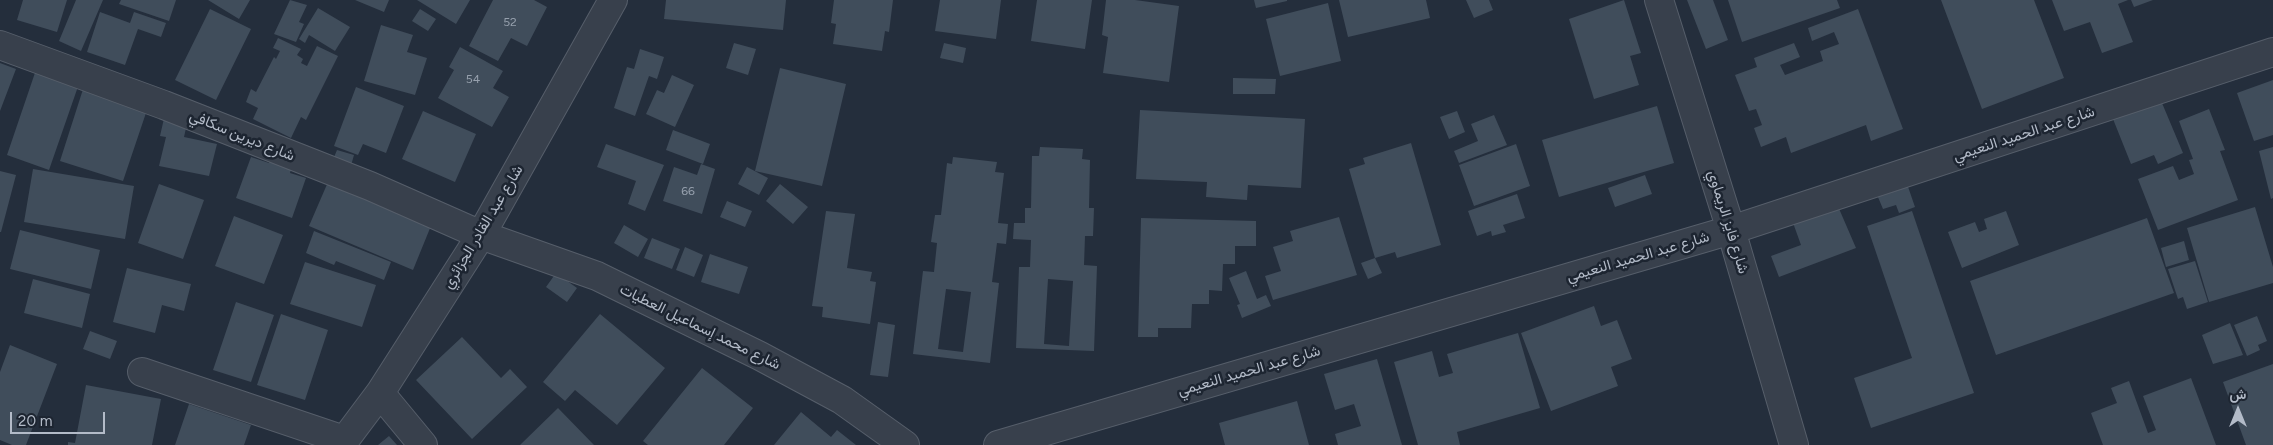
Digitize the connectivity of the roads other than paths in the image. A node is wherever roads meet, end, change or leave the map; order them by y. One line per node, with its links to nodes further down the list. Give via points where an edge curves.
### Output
1 (613, 0): 6 (street, شارع عبد القادر الجزائري)
2 (1659, 0): 5 (street, شارع فايز الريماوي)
3 (0, 45): 6 (street, شارع ديرين سكافي, via 370,186)
4 (2273, 52): 5 (street, شارع عبد الحميد النعيمي)
5 (1731, 230): 12 (street, شارع عبد الحميد النعيمي); 13 (street, شارع فايز الريماوي)
6 (481, 235): 8 (street, شارع عبد القادر الجزائري); 11 (street, شارع محمد إسماعيل العطيات, via 597,276 760,356 842,400)
7 (142, 372): 9 (street)
8 (380, 394): 9 (street, شارع عبد القادر الجزائري); 10 (street)
9 (342, 443)
10 (423, 445)
11 (905, 445)
12 (998, 445)
13 (1794, 445)

